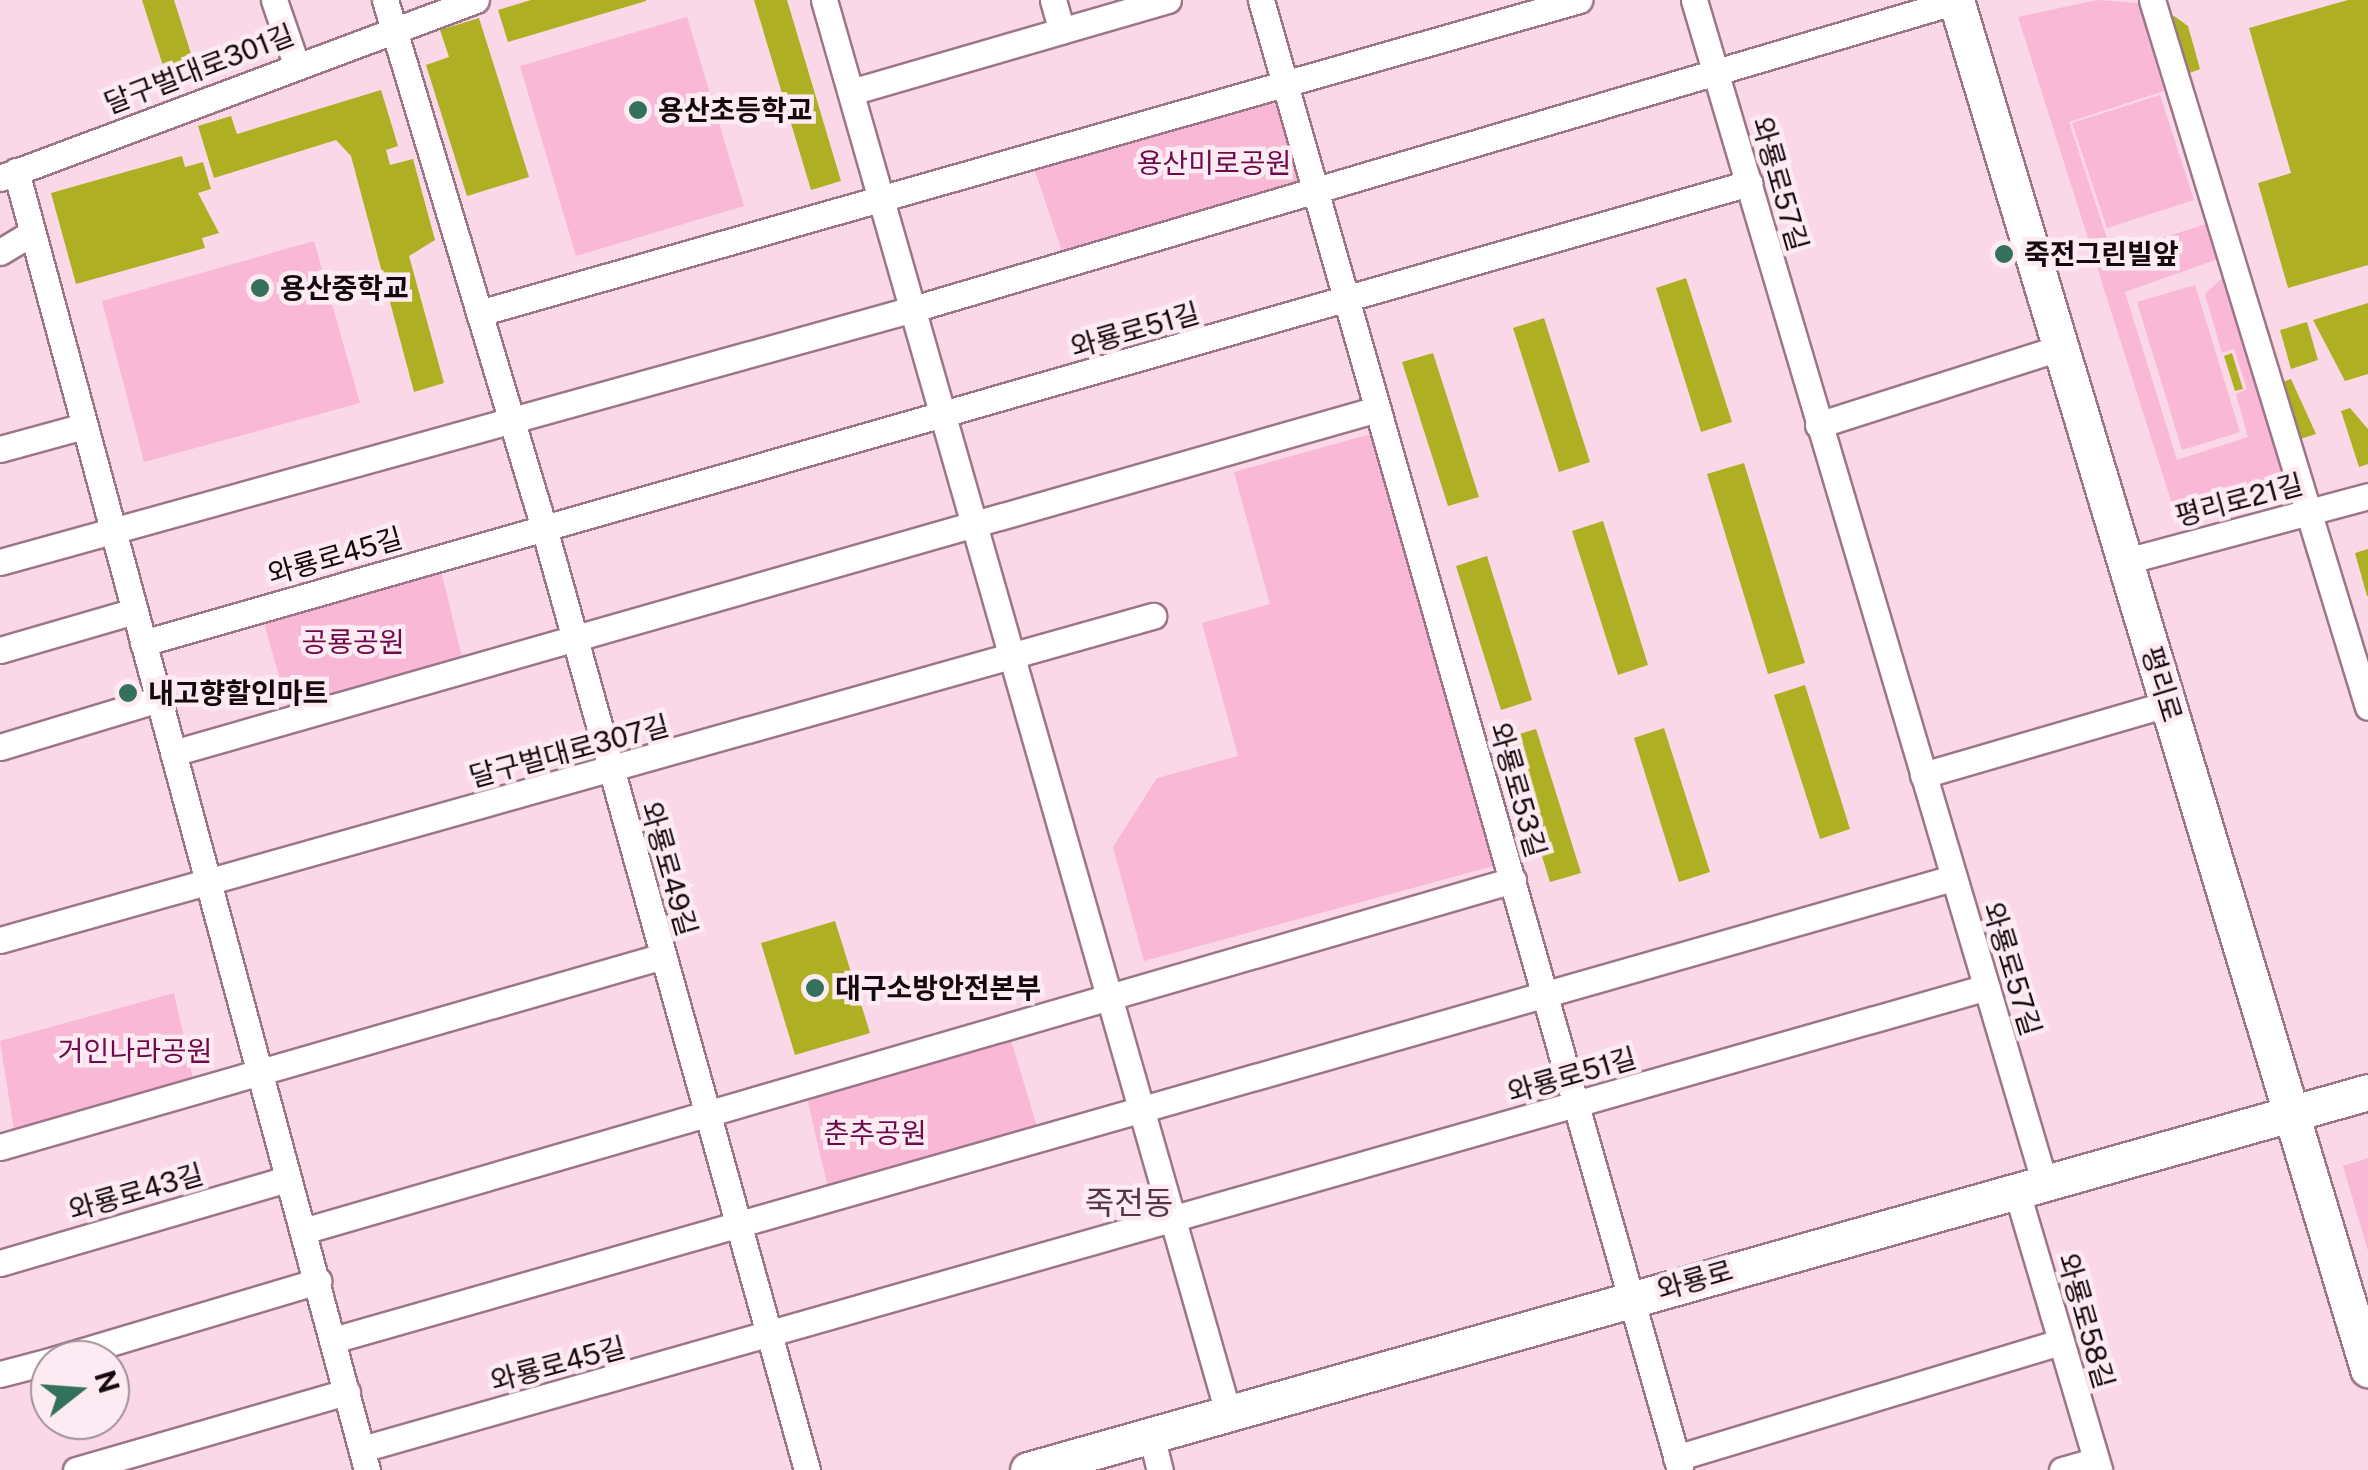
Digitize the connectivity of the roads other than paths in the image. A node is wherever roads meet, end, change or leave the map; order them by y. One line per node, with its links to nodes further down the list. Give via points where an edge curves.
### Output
1 (274, 0): 15 (street)
2 (386, 0): 13 (street, 와룡로49길)
3 (476, 0): 13 (street, 달구벌대로301길)
4 (824, 0): 18 (street)
5 (1053, 0): 14 (street)
6 (1168, 0): 14 (street)
7 (1262, 0): 17 (street, 와룡로53길)
8 (1579, 0): 17 (street)
9 (1694, 0): 16 (street, 와룡로57길)
10 (1966, 0): 12 (main road)
11 (2152, 0): 36 (street)
12 (1956, 1): 16 (street); 28 (main road, 평리로)
13 (394, 30): 15 (street, 달구벌대로301길); 27 (street, 와룡로49길)
14 (1062, 31): 18 (street)
15 (296, 64): 19 (street, 달구벌대로301길)
16 (1717, 76): 20 (street, 와룡로57길); 21 (street)
17 (1280, 84): 21 (street, 와룡로53길); 22 (street)
18 (851, 92): 22 (street)
19 (8, 174): 23 (street, 와룡로45길)
20 (1749, 183): 25 (street); 32 (street, 와룡로57길)
21 (1311, 194): 25 (street, 와룡로53길); 26 (street)
22 (882, 201): 26 (street); 27 (street)
23 (32, 234): 24 (street); 33 (street, 와룡로45길)
24 (0, 252)
25 (1343, 301): 29 (street, 와룡로53길); 30 (street, 와룡로51길)
26 (913, 310): 30 (street); 31 (street)
27 (479, 313): 31 (street, 와룡로49길)
28 (2062, 347): 32 (street); 40 (main road, 평리로)
29 (1374, 410): 37 (street); 56 (street, 와룡로53길)
30 (944, 416): 37 (street); 38 (street)
31 (512, 424): 38 (street, 와룡로49길); 39 (street)
32 (1818, 424): 54 (street, 와룡로57길)
33 (84, 426): 34 (street); 39 (street, 와룡로45길)
34 (0, 449)
35 (2368, 496): 36 (street, 평리로21길)
36 (2312, 512): 40 (street, 평리로21길); 50 (street)
37 (975, 526): 44 (street); 47 (street)
38 (544, 528): 44 (street, 와룡로49길); 45 (street, 와룡로45길)
39 (113, 532): 41 (street); 42 (street, 와룡로45길)
40 (2126, 561): 49 (main road, 평리로)
41 (0, 562)
42 (134, 611): 45 (street, 와룡로45길); 46 (street)
43 (1153, 616): 47 (street, 달구벌대로307길)
44 (573, 639): 52 (street); 53 (street, 와룡로49길)
45 (143, 643): 48 (street, 와룡로45길)
46 (0, 650)
47 (1016, 657): 53 (street, 달구벌대로307길); 62 (street)
48 (159, 700): 51 (street); 52 (street, 와룡로45길)
49 (2168, 704): 54 (street); 67 (main road, 평리로)
50 (2368, 707)
51 (0, 746)
52 (173, 753): 57 (street, 와룡로45길)
53 (610, 771): 57 (street, 달구벌대로307길); 59 (street, 와룡로49길)
54 (1922, 775): 55 (street, 와룡로57길)
55 (1953, 878): 60 (street, 와룡로57길); 61 (street)
56 (1513, 880): 61 (street, 와룡로53길); 62 (street)
57 (207, 881): 58 (street, 달구벌대로307길); 63 (street, 와룡로45길)
58 (0, 940)
59 (662, 956): 63 (street); 68 (street, 와룡로49길)
60 (1987, 988): 65 (street, 와룡로51길); 71 (street, 와룡로57길)
61 (1543, 993): 65 (street, 와룡로53길); 66 (street)
62 (1114, 998): 66 (street); 68 (street)
63 (260, 1075): 69 (street); 70 (street, 와룡로45길)
64 (2366, 1090): 67 (main road, 와룡로)
65 (1576, 1105): 72 (street, 와룡로51길); 77 (street, 와룡로53길)
66 (1147, 1110): 72 (street); 73 (street)
67 (2290, 1112): 71 (main road, 와룡로); 83 (main road, 평리로)
68 (708, 1115): 73 (street, 와룡로49길); 74 (street)
69 (0, 1146)
70 (288, 1179): 74 (street, 와룡로45길); 75 (street, 와룡로43길)
71 (2030, 1185): 77 (main road, 와룡로); 81 (street, 와룡로58길)
72 (1174, 1222): 78 (street); 86 (street)
73 (739, 1227): 78 (street, 와룡로49길); 80 (street)
74 (303, 1231): 76 (street, 와룡로45길)
75 (0, 1262)
76 (318, 1281): 79 (street); 80 (street, 와룡로45길)
77 (1632, 1298): 86 (main road, 와룡로); 89 (street, 와룡로53길)
78 (770, 1336): 88 (street, 와룡로45길); 92 (street, 와룡로49길)
79 (119, 1340)
80 (333, 1340): 85 (street, 와룡로45길)
81 (2061, 1342): 89 (street); 90 (street, 와룡로58길)
82 (30, 1366): 84 (street)
83 (2368, 1369)
84 (0, 1374)
85 (346, 1392): 88 (street, 와룡로45길); 91 (street)
86 (1228, 1413): 87 (main road, 와룡로)
87 (1151, 1435): 93 (main road, 와룡로); 94 (street)
88 (364, 1460)
89 (1678, 1464)
90 (2097, 1465): 95 (street)
91 (76, 1470)
92 (807, 1470)
93 (1028, 1470)
94 (1160, 1470)
95 (2062, 1470)

